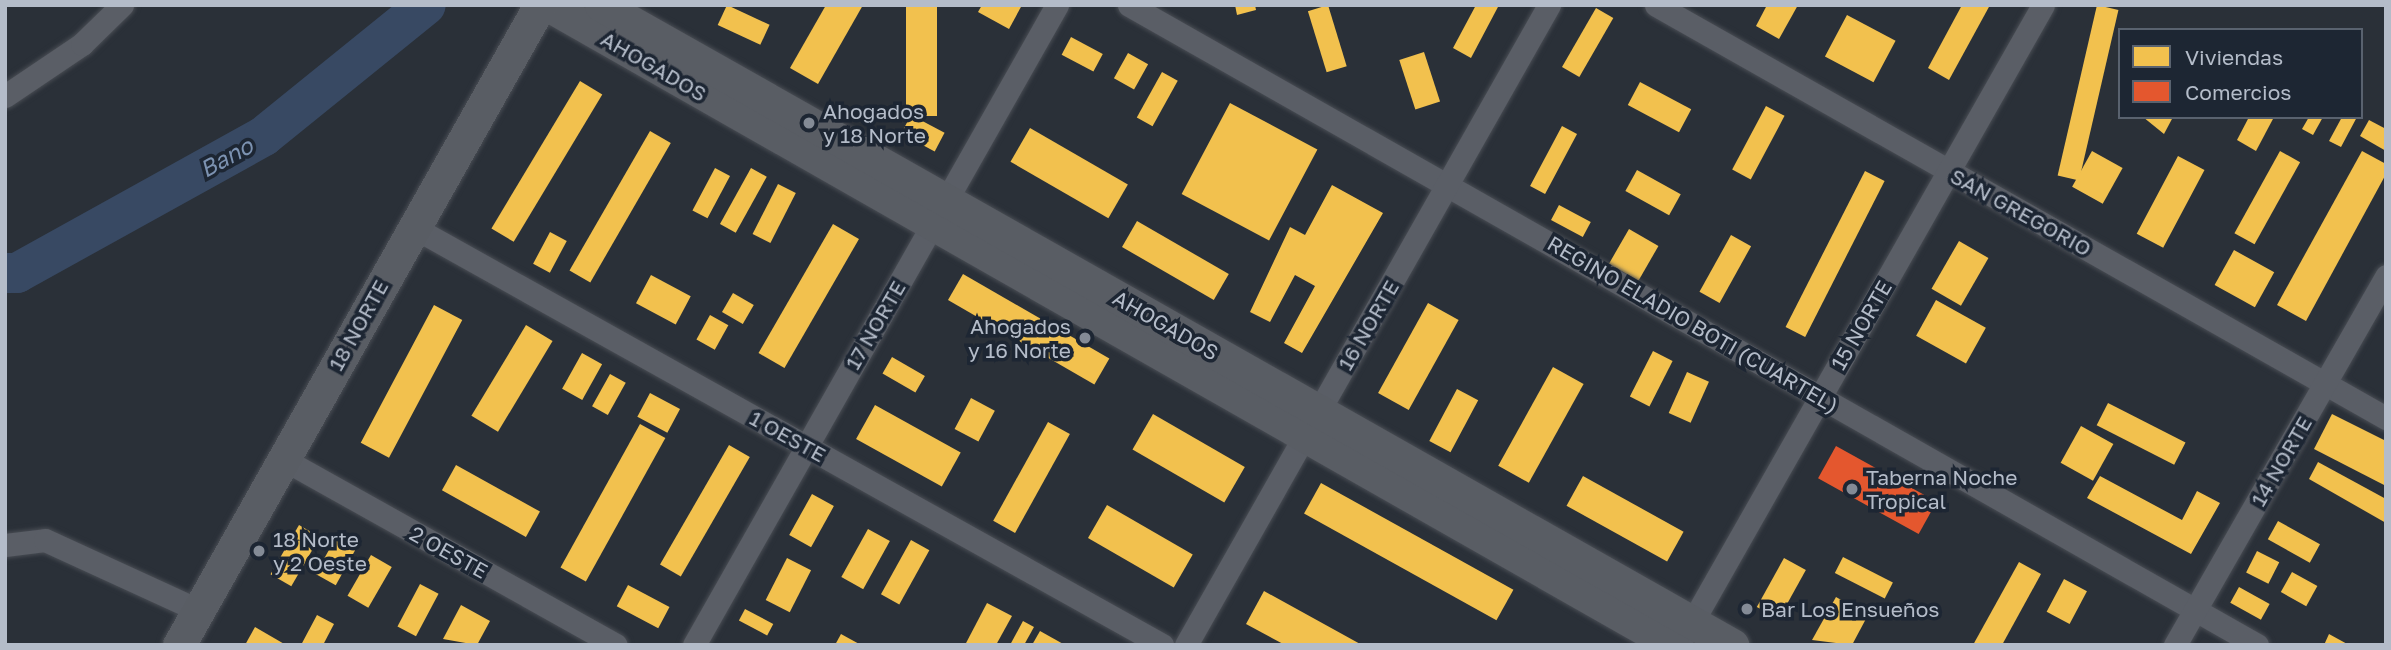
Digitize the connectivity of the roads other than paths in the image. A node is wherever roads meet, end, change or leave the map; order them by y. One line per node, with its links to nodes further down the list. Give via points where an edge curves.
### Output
1 (122, 5): 10 (street, via 82,44)
2 (540, 5): 14 (main road, 18 NORTE)
3 (548, 5): 13 (main road, AHOGADOS)
4 (601, 5): 13 (main road, AHOGADOS)
5 (1057, 5): 13 (street, 17 NORTE)
6 (1129, 5): 12 (street, REGINO ELADIO BOTI (CUARTEL))
7 (1549, 5): 12 (street, 16 NORTE)
8 (1656, 5): 11 (street, SAN GREGORIO)
9 (2043, 5): 11 (street, 15 NORTE)
10 (5, 96)
11 (1949, 172): 16 (street, SAN GREGORIO); 17 (street, 15 NORTE)
12 (1448, 185): 17 (street, REGINO ELADIO BOTI (CUARTEL)); 19 (street, 16 NORTE)
13 (939, 213): 19 (main road, AHOGADOS); 20 (street, 17 NORTE)
14 (413, 227): 20 (street, 1 OESTE); 21 (main road, 18 NORTE)
15 (2386, 276): 16 (street, 14 NORTE)
16 (2325, 383): 18 (street, SAN GREGORIO); 23 (street, 14 NORTE)
17 (1820, 396): 23 (street, REGINO ELADIO BOTI (CUARTEL)); 25 (street, 15 NORTE)
18 (2386, 418)
19 (1312, 423): 25 (main road, AHOGADOS); 30 (street, 16 NORTE)
20 (806, 446): 28 (street, 17 NORTE); 29 (street, 1 OESTE)
21 (283, 459): 24 (main road, 18 NORTE); 27 (street, 2 OESTE)
22 (5, 545): 24 (street, via 45,540)
23 (2196, 609): 32 (street, 14 NORTE); 33 (street, REGINO ELADIO BOTI (CUARTEL))
24 (198, 610): 26 (main road, 18 NORTE)
25 (1681, 637): 31 (main road, AHOGADOS)
26 (179, 645)
27 (616, 645)
28 (694, 645)
29 (1162, 645)
30 (1186, 645)
31 (1732, 645)
32 (2175, 645)
33 (2257, 645)

